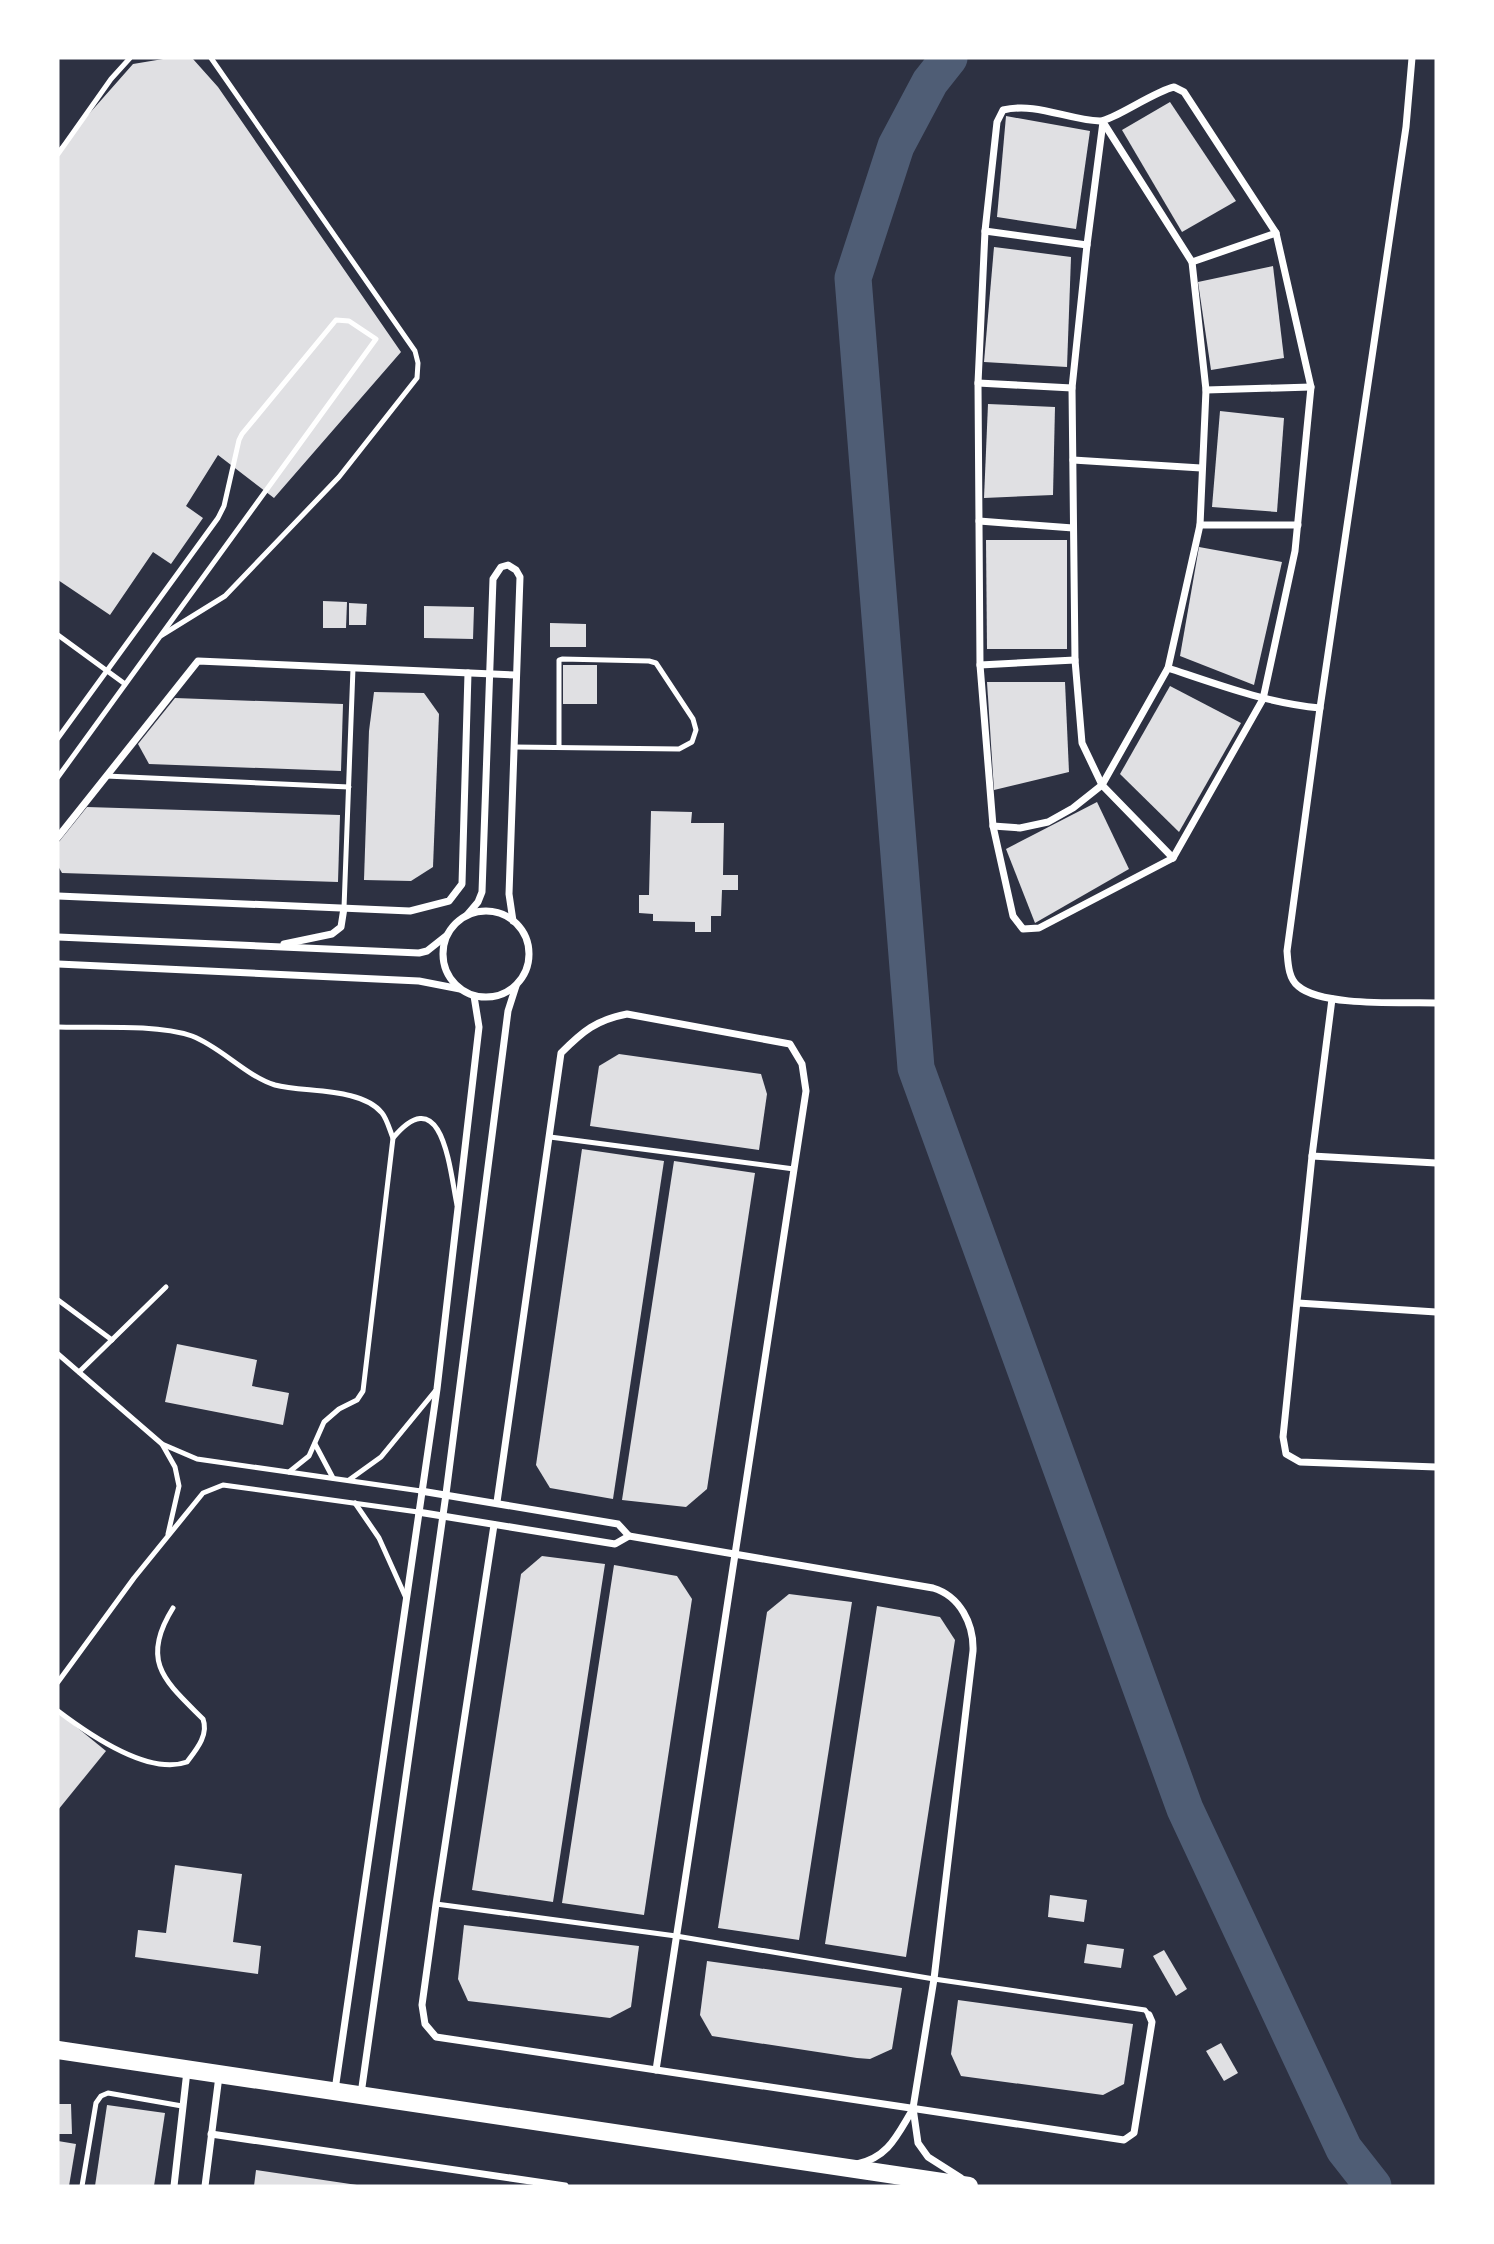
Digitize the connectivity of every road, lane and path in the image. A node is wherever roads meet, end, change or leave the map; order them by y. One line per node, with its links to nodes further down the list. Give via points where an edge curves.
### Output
1 (130, 58): 5 (lane)
2 (211, 58): 21 (lane, via 415,351 419,371 339,477 225,596)
3 (1412, 58): 32 (street, via 1406,127)
4 (1103, 122): 6 (street, via 1019,106 1003,110 997,122); 7 (street, via 1162,90 1174,87 1184,92); 8 (street); 9 (street)
5 (58, 154)
6 (985, 231): 8 (street); 10 (street)
7 (1276, 233): 9 (street); 11 (street)
8 (1087, 245): 12 (street)
9 (1192, 262): 13 (street)
10 (978, 383): 12 (street); 16 (street)
11 (1311, 387): 13 (street); 18 (street)
12 (1072, 388): 14 (street)
13 (1206, 390): 15 (street)
14 (1073, 460): 15 (street); 19 (street)
15 (1201, 468): 17 (street)
16 (979, 521): 19 (street); 23 (street)
17 (1200, 525): 18 (street); 25 (street)
18 (1298, 525): 31 (street)
19 (1073, 528): 22 (street)
20 (58, 635): 26 (lane)
21 (160, 637): 26 (lane, via 376,339 349,321 336,320 242,433 218,519); 30 (lane)
22 (1075, 660): 23 (street); 38 (street, via 1082,743)
23 (980, 665): 40 (street)
24 (353, 668): 27 (street); 36 (street, via 198,661); 39 (lane)
25 (1168, 668): 31 (street); 38 (street)
26 (107, 671): 30 (lane); 33 (lane)
27 (468, 673): 28 (street); 44 (street, via 462,884 449,901 410,911)
28 (490, 674): 29 (street); 29 (street, via 493,579 501,566 508,565 520,576); 45 (street, via 482,892)
29 (516, 675): 34 (street)
30 (125, 684): 37 (lane)
31 (1263, 699): 32 (street); 42 (street)
32 (1320, 708): 54 (street, via 1287,951 1296,985)
33 (58, 738)
34 (514, 747): 35 (lane); 46 (street, via 509,894)
35 (559, 747): 35 (lane, via 679,749 692,742 696,730 656,663 562,659)
36 (106, 776): 39 (lane); 41 (street)
37 (58, 777)
38 (1102, 785): 40 (street, via 1048,822 1020,828); 42 (street)
39 (349, 787): 44 (lane)
40 (993, 826): 42 (street, via 1013,916 1023,929 1039,928)
41 (58, 837)
42 (1174, 858)
43 (58, 896): 44 (street)
44 (344, 908): 49 (street, via 341,927 332,934)
45 (467, 915): 46 (street, via 494,911); 47 (street)
46 (513, 921): 51 (street, via 529,948 525,974)
47 (446, 936): 49 (street, via 419,953); 52 (street, via 444,965)
48 (58, 937): 49 (street)
49 (272, 947)
50 (58, 964): 52 (street, via 419,981)
51 (516, 986): 53 (street, via 489,997); 78 (street, via 508,1011)
52 (460, 989): 53 (street)
53 (474, 996): 62 (street, via 479,1027)
54 (1332, 999): 55 (street); 59 (street)
55 (1436, 1003)
56 (58, 1027): 58 (lane, via 158,1030 191,1036 273,1084 334,1091 370,1103 383,1113)
57 (550, 1137): 61 (lane); 61 (street, via 561,1053 583,1030 627,1014 790,1044 802,1064 806,1091); 79 (street)
58 (393, 1138): 62 (lane, via 414,1119 434,1124 444,1143); 72 (lane, via 363,1391 357,1401 324,1422)
59 (1312, 1156): 60 (street); 65 (street)
60 (1436, 1163)
61 (794, 1169): 86 (street)
62 (458, 1208): 70 (street)
63 (166, 1287): 67 (lane)
64 (58, 1300): 67 (lane)
65 (1298, 1303): 66 (street); 73 (street, via 1283,1437 1286,1454 1300,1462)
66 (1436, 1312)
67 (112, 1340): 69 (lane)
68 (58, 1354): 69 (lane)
69 (79, 1372): 71 (lane)
70 (437, 1389): 76 (lane, via 381,1457); 77 (street)
71 (162, 1444): 74 (lane, via 197,1459); 85 (lane, via 179,1486)
72 (315, 1444): 74 (lane, via 309,1456); 75 (lane)
73 (1436, 1467)
74 (289, 1472): 75 (lane)
75 (333, 1478): 76 (lane)
76 (349, 1480): 77 (lane)
77 (421, 1491): 78 (street); 81 (street)
78 (446, 1494): 79 (street); 82 (street)
79 (496, 1502): 84 (street, via 618,1524)
80 (355, 1503): 81 (lane); 85 (lane, via 223,1485 203,1493); 87 (lane, via 379,1538)
81 (418, 1512): 82 (street); 87 (street)
82 (443, 1516): 83 (street); 100 (street)
83 (494, 1525): 84 (street, via 615,1544); 91 (street)
84 (629, 1536): 86 (street)
85 (167, 1538): 89 (lane)
86 (735, 1554): 92 (street); 93 (street, via 933,1588 957,1602 967,1618 974,1635 973,1651)
87 (406, 1598): 99 (street)
88 (173, 1608): 90 (lane, via 160,1629 160,1667 206,1728 187,1762 153,1762 123,1751 88,1734)
89 (58, 1682)
90 (58, 1711)
91 (436, 1904): 92 (lane); 96 (street, via 422,2005 425,2024 436,2037)
92 (676, 1936): 93 (lane); 96 (street)
93 (934, 1979): 94 (lane, via 1145,2010); 102 (street)
94 (1149, 2015): 102 (street, via 1152,2022 1134,2133 1124,2140)
95 (58, 2050): 97 (main road)
96 (656, 2070): 102 (street)
97 (187, 2071): 98 (main road); 101 (street)
98 (219, 2075): 99 (main road); 103 (street)
99 (335, 2091): 100 (main road)
100 (361, 2094): 104 (main road)
101 (182, 2106): 106 (lane, via 108,2093 101,2096); 107 (street)
102 (913, 2108): 104 (street, via 887,2149 872,2161); 111 (street, via 918,2143 928,2157)
103 (211, 2134): 105 (street); 108 (street)
104 (842, 2167): 110 (main road)
105 (542, 2185): 109 (street)
106 (82, 2186)
107 (174, 2186)
108 (205, 2186)
109 (565, 2186)
110 (969, 2186)
111 (975, 2186)

